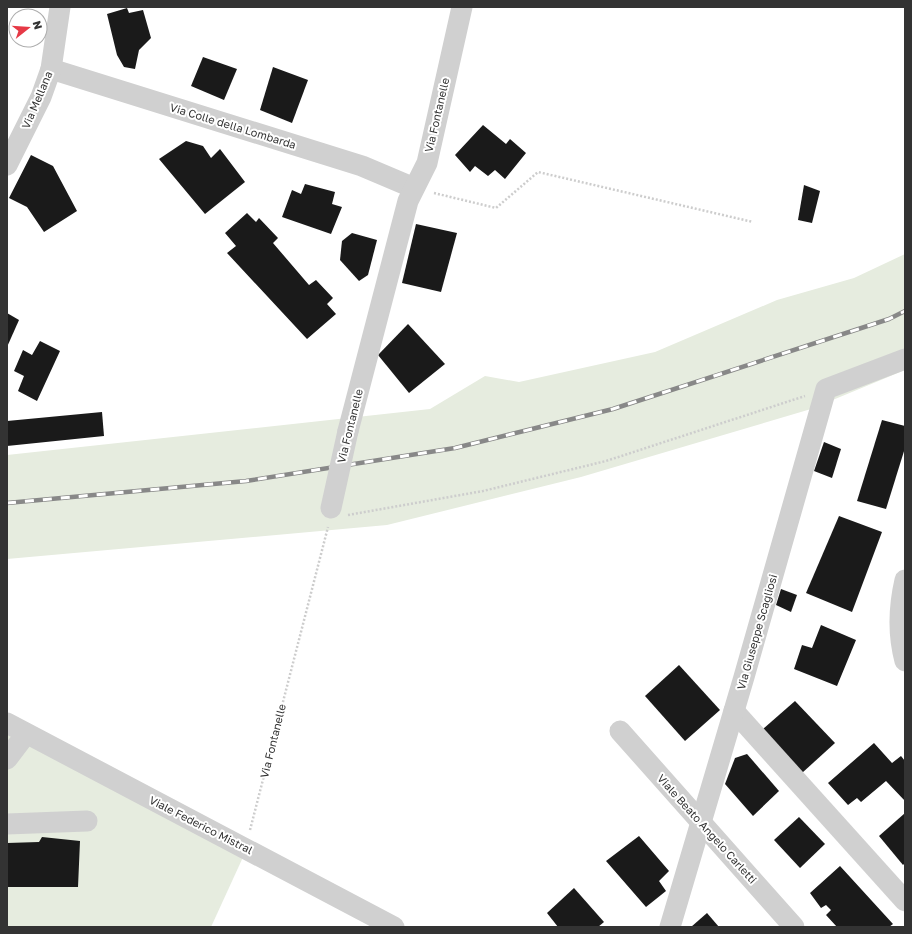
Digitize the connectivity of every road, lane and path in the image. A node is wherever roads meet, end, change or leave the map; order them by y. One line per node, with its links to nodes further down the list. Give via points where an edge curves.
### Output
1 (462, 7): 5 (street, Via Fontanelle, via 427,163)
2 (56, 9): 3 (street, Via Mellana)
3 (51, 69): 4 (street, Via Mellana); 5 (street, Via Colle della Lombarda, via 362,166)
4 (7, 165)
5 (414, 188): 6 (path, via 496,208 538,172); 9 (street, Via Fontanelle, bridge, via 408,201 348,431)
6 (753, 222)
7 (905, 359): 8 (street)
8 (826, 389): 9 (path, via 606,462 483,491); 12 (street, Via Giuseppe Scagliosi)
9 (330, 513): 20 (path, Via Fontanelle)
10 (905, 580): 11 (street, via 900,625)
11 (905, 661)
12 (734, 710): 18 (street, Via Giuseppe Scagliosi); 21 (street)
13 (7, 723): 15 (street, Viale Federico Mistral)
14 (620, 731): 18 (street, Viale Beato Angelo Carletti)
15 (26, 734): 16 (street); 20 (street, Viale Federico Mistral)
16 (7, 758)
17 (87, 821): 19 (street)
18 (700, 822): 23 (street, Via Giuseppe Scagliosi); 24 (street, Viale Beato Angelo Carletti)
19 (7, 824)
20 (246, 848): 22 (street, Viale Federico Mistral)
21 (905, 901)
22 (394, 927)
23 (670, 927)
24 (794, 927)

